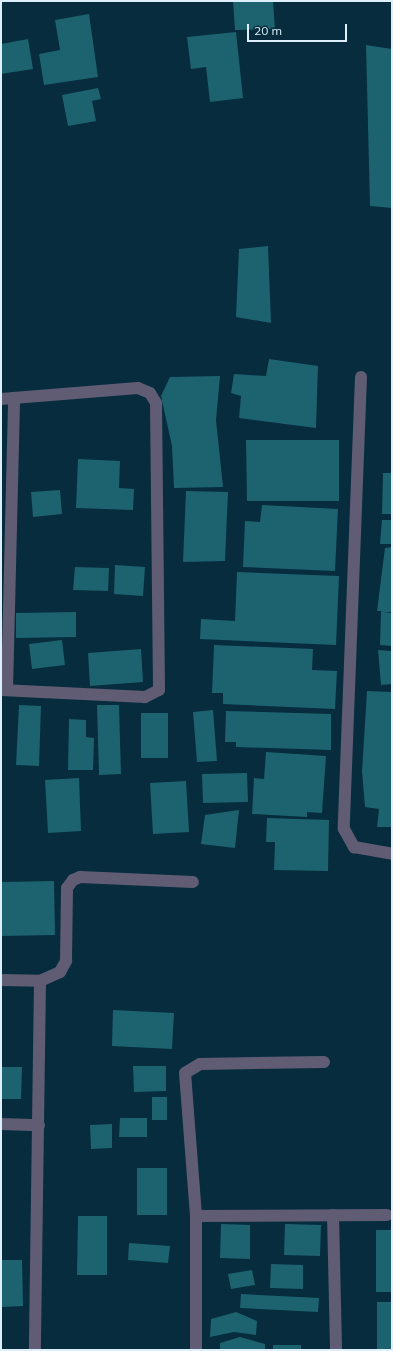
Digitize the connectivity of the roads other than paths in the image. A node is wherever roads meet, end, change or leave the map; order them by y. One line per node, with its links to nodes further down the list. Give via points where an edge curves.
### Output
1 (361, 377): 5 (street, via 344,829 354,846)
2 (14, 398): 3 (street); 4 (street); 4 (street, via 138,388 150,393 156,403 159,690 145,697)
3 (1, 399)
4 (4, 690)
5 (392, 854)
6 (193, 882): 8 (street, via 80,877 73,880 67,888 66,962 60,972)
7 (1, 980): 8 (street)
8 (40, 981): 11 (street)
9 (324, 1062): 14 (street, via 200,1064 185,1073)
10 (1, 1124): 11 (street)
11 (38, 1125): 15 (street)
12 (333, 1214): 13 (street); 14 (street); 17 (street)
13 (387, 1215)
14 (196, 1216): 16 (street)
15 (35, 1350)
16 (196, 1350)
17 (336, 1350)

